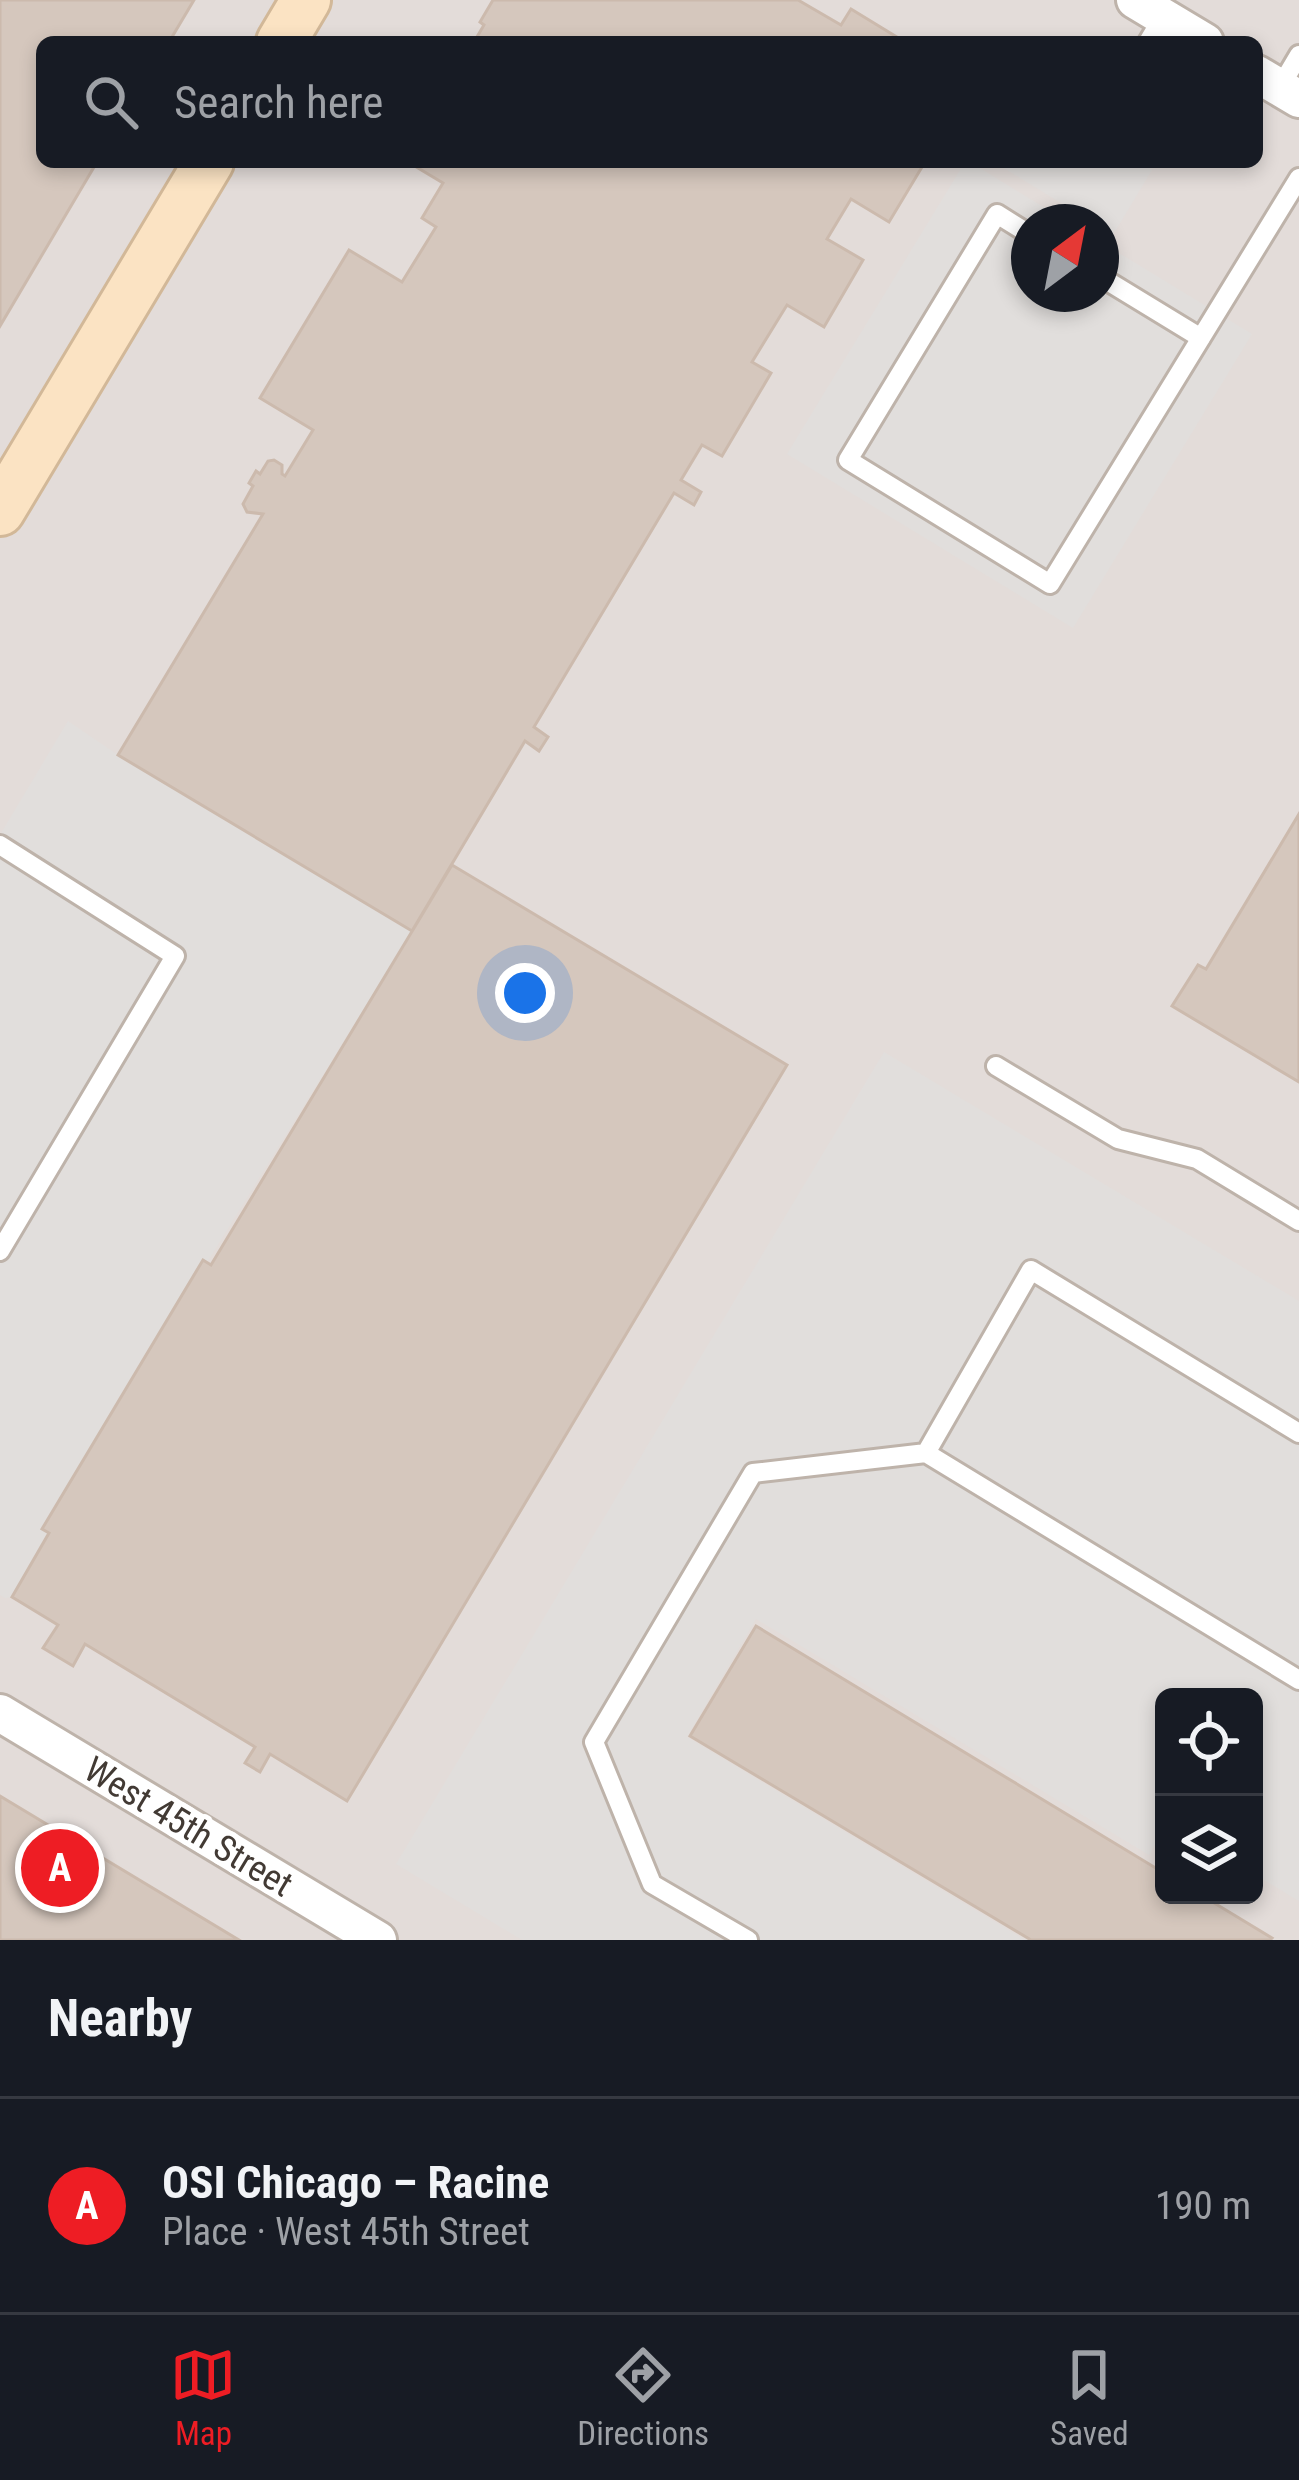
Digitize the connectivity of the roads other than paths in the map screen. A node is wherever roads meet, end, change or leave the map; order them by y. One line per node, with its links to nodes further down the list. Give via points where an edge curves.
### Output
1 (306, 0): 3 (street)
2 (1148, 20): 4 (street)
3 (285, 36)
4 (1189, 36)
5 (1299, 56): 6 (lane)
6 (1279, 86)
7 (205, 168): 12 (street, via 19,464)
8 (1299, 178): 11 (lane)
9 (1011, 223): 11 (lane, via 997,214 848,460 1050,584)
10 (1119, 289): 11 (lane)
11 (1201, 338)
12 (0, 512)
13 (0, 845): 16 (lane, via 175,956)
14 (996, 1066): 15 (lane, via 1118,1139 1197,1159)
15 (1299, 1221)
16 (0, 1251)
17 (1299, 1433): 18 (lane, via 1031,1270)
18 (926, 1453): 19 (lane); 22 (lane, via 753,1473 594,1742 652,1884)
19 (1299, 1680)
20 (0, 1713): 21 (street, West 45th Street)
21 (378, 1940)
22 (748, 1940)

